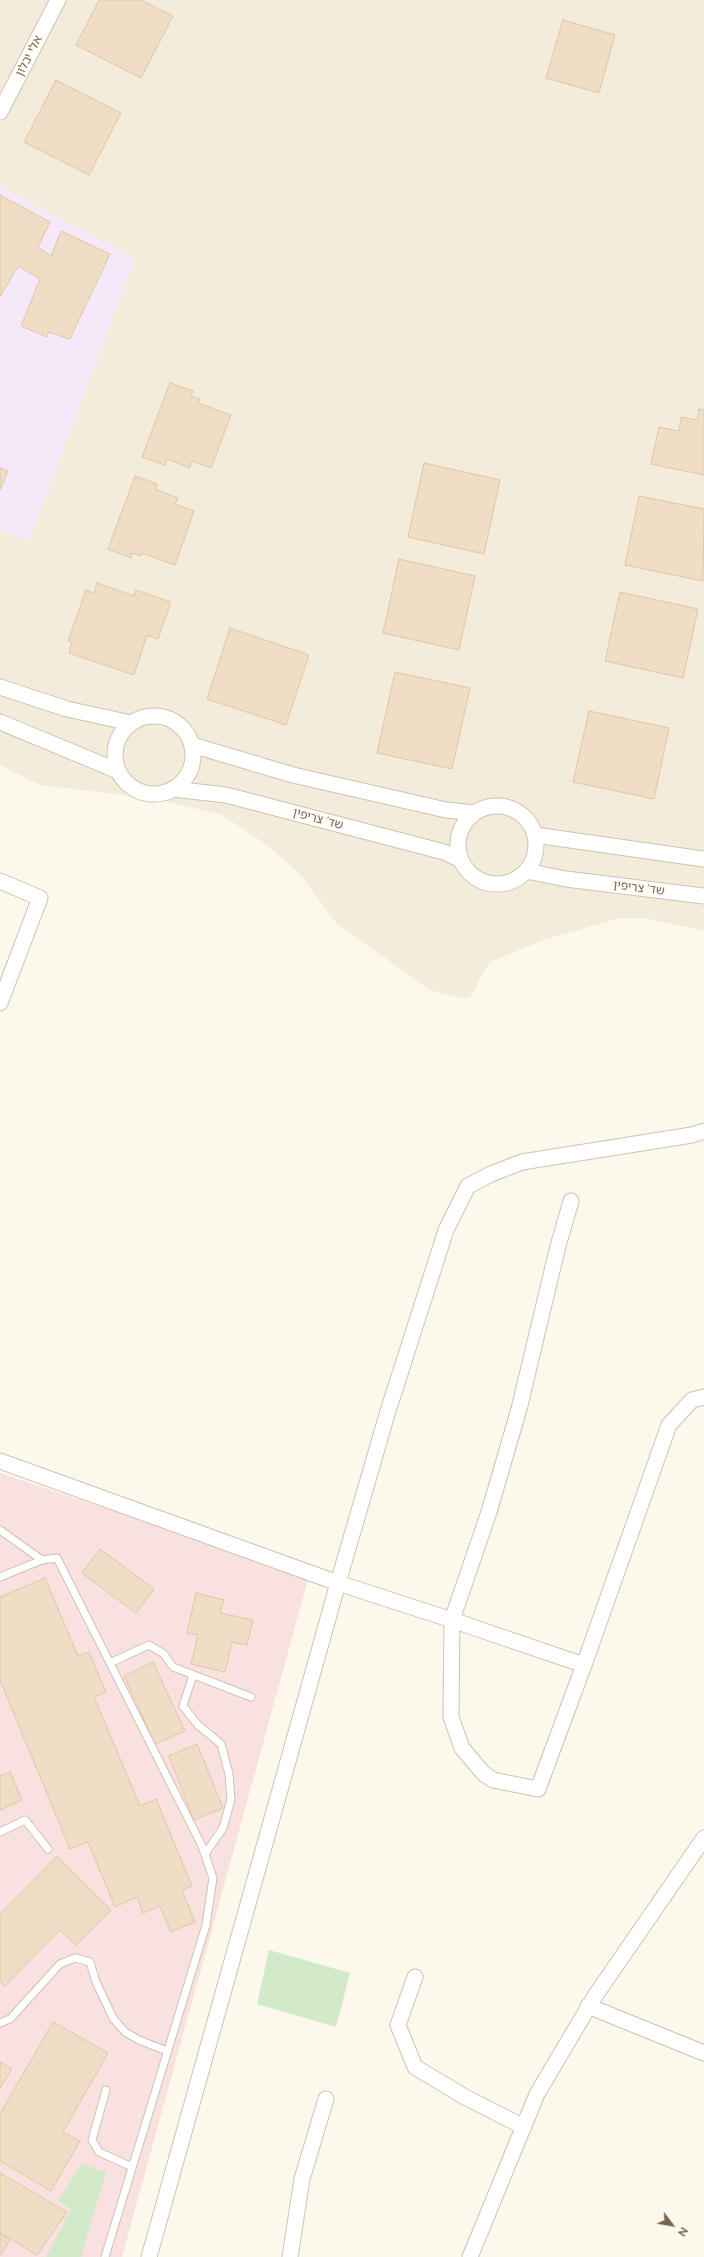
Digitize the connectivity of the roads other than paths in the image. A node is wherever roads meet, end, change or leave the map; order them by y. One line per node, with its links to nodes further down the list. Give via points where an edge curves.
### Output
1 (58, 0): 2 (street, אלי יבלון)
2 (0, 112)
3 (0, 687): 5 (street, via 67,709)
4 (0, 722): 7 (street)
5 (131, 724): 6 (street, via 155,716 168,718 179,724); 7 (street, via 122,733 116,745)
6 (192, 745): 8 (street, via 193,758 190,770 183,781); 9 (street, via 293,775 446,810)
7 (118, 771): 8 (street, via 136,790 155,794)
8 (173, 789): 12 (street, שד' צריפין, via 226,795 444,852)
9 (474, 813): 10 (street, via 485,807 510,808 521,814); 12 (street, via 459,835 458,848)
10 (535, 835): 11 (street); 13 (street, via 536,848 533,860)
11 (704, 859)
12 (461, 860): 13 (street, via 468,872 478,879 491,883 504,883 516,879)
13 (526, 871): 15 (street, שד' צריפין, via 566,879)
14 (0, 882): 16 (street, via 40,898)
15 (704, 896)
16 (0, 1003)
17 (704, 1131): 24 (street, via 522,1162 468,1186 446,1230 388,1411)
18 (571, 1201): 25 (street, via 519,1409 489,1512)
19 (704, 1397): 27 (street, via 692,1400 669,1425)
20 (0, 1461): 24 (street)
21 (0, 1530): 22 (lane)
22 (42, 1560): 23 (lane); 26 (lane, via 57,1558)
23 (0, 1577)
24 (338, 1583): 25 (street); 45 (street)
25 (452, 1620): 27 (street); 27 (street, via 451,1717 462,1748 483,1774 493,1780 538,1788)
26 (110, 1663): 28 (lane, via 149,1645 164,1654 173,1667); 34 (lane)
27 (584, 1665)
28 (192, 1675): 29 (lane); 34 (lane, via 183,1706 197,1724 221,1744 229,1774 231,1799 223,1828)
29 (251, 1697)
30 (0, 1832): 32 (lane, via 25,1820)
31 (704, 1838): 33 (street)
32 (48, 1849)
33 (699, 1853): 36 (street)
34 (205, 1854): 38 (lane, via 213,1878 207,1918)
35 (415, 1977): 42 (street, via 398,2025 415,2067)
36 (588, 2006): 39 (street); 42 (street, via 537,2094)
37 (0, 2023): 38 (lane, via 10,2018 60,1964 75,1958 90,1962 96,1982 113,2018 125,2032)
38 (168, 2051): 43 (lane)
39 (704, 2053)
40 (106, 2090): 43 (lane, via 92,2140 99,2152)
41 (326, 2099): 46 (street, via 302,2179)
42 (524, 2127): 47 (street)
43 (132, 2167): 44 (lane)
44 (105, 2257)
45 (149, 2257)
46 (290, 2257)
47 (470, 2257)

